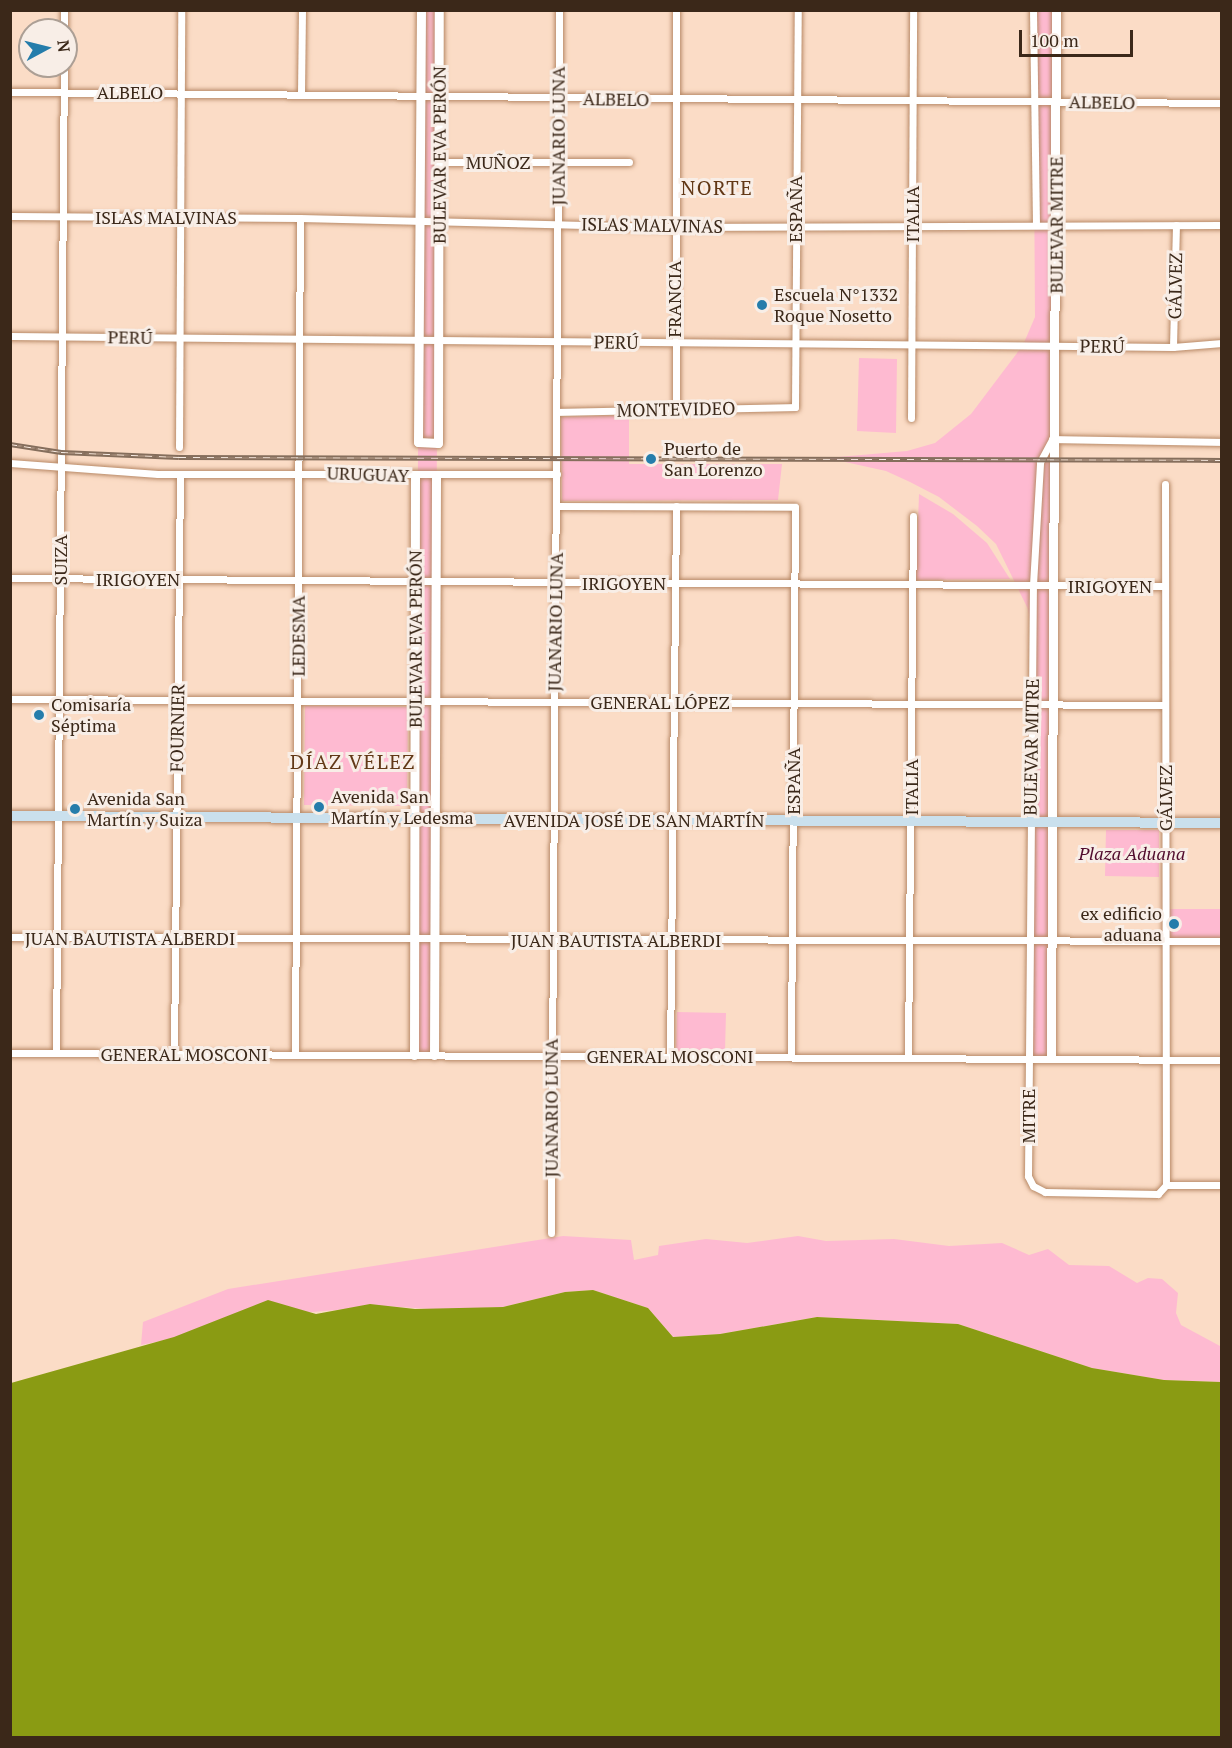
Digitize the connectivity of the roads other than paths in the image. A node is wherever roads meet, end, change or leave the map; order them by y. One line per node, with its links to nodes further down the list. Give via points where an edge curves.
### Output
1 (181, 10): 14 (street)
2 (302, 10): 15 (street)
3 (421, 10): 16 (street, BULEVAR EVA PERÓN)
4 (439, 10): 17 (street, BULEVAR EVA PERÓN)
5 (559, 10): 18 (street, JUANARIO LUNA)
6 (676, 10): 19 (street, FRANCIA)
7 (798, 10): 21 (street, ESPAÑA)
8 (912, 10): 20 (street, ITALIA)
9 (1033, 10): 22 (street, BULEVAR MITRE)
10 (1056, 10): 23 (street, BULEVAR MITRE)
11 (64, 78): 13 (street, SUIZA)
12 (10, 92): 13 (street, ALBELO)
13 (64, 92): 14 (street, ALBELO); 29 (street, SUIZA)
14 (181, 93): 15 (street, ALBELO); 30 (street)
15 (301, 93): 16 (street, ALBELO)
16 (420, 94): 17 (street, ALBELO); 32 (street, BULEVAR EVA PERÓN)
17 (439, 94): 18 (street, ALBELO); 25 (street, BULEVAR EVA PERÓN)
18 (557, 98): 19 (street, ALBELO); 26 (street, JUANARIO LUNA)
19 (675, 99): 21 (street, ALBELO); 41 (street, FRANCIA)
20 (913, 99): 21 (street, ALBELO); 22 (street, ALBELO); 37 (street, ITALIA)
21 (795, 100): 36 (street, ESPAÑA)
22 (1035, 100): 23 (street, ALBELO); 35 (street, BULEVAR MITRE)
23 (1056, 101): 24 (street, ALBELO); 40 (street, BULEVAR MITRE)
24 (1221, 103)
25 (439, 162): 26 (street, MUÑOZ); 33 (street, BULEVAR EVA PERÓN)
26 (558, 162): 27 (street, MUÑOZ); 34 (street, JUANARIO LUNA)
27 (629, 162)
28 (10, 216): 29 (street, ISLAS MALVINAS)
29 (63, 216): 30 (street, ISLAS MALVINAS); 43 (street, SUIZA)
30 (180, 217): 31 (street, ISLAS MALVINAS); 44 (street)
31 (300, 218): 32 (street, ISLAS MALVINAS); 45 (street, LEDESMA)
32 (419, 222): 33 (street, ISLAS MALVINAS); 46 (street, BULEVAR EVA PERÓN)
33 (439, 223): 34 (street, ISLAS MALVINAS); 47 (street, BULEVAR EVA PERÓN)
34 (558, 223): 41 (street, ISLAS MALVINAS); 48 (street, JUANARIO LUNA)
35 (1036, 224): 37 (street, ISLAS MALVINAS); 40 (street, ISLAS MALVINAS)
36 (795, 225): 37 (street, ISLAS MALVINAS); 41 (street, ISLAS MALVINAS); 50 (street, ESPAÑA)
37 (912, 225): 52 (street, ITALIA)
38 (1176, 225): 39 (street, ISLAS MALVINAS); 40 (street, ISLAS MALVINAS); 54 (street, GÁLVEZ)
39 (1221, 225)
40 (1056, 226): 53 (street, BULEVAR MITRE)
41 (674, 227): 49 (street, FRANCIA)
42 (10, 336): 43 (street, PERÚ)
43 (62, 336): 44 (street, PERÚ); 63 (street, SUIZA)
44 (180, 338): 45 (street, PERÚ); 61 (street)
45 (300, 339): 46 (street, PERÚ); 64 (street, LEDESMA)
46 (418, 340): 47 (street, PERÚ); 47 (street, BULEVAR EVA PERÓN, via 418,442 438,442)
47 (438, 340): 48 (street, PERÚ)
48 (557, 341): 49 (street, PERÚ); 57 (street, JUANARIO LUNA)
49 (675, 342): 50 (street, PERÚ); 56 (street, FRANCIA)
50 (796, 343): 52 (street, PERÚ); 55 (street, ESPAÑA)
51 (1221, 343): 54 (street, PERÚ)
52 (912, 344): 53 (street, PERÚ); 58 (street, ITALIA)
53 (1055, 346): 54 (street, PERÚ); 59 (street, BULEVAR MITRE)
54 (1173, 347)
55 (795, 407): 56 (street, MONTEVIDEO)
56 (676, 408): 57 (street, MONTEVIDEO)
57 (557, 412): 66 (street, JUANARIO LUNA)
58 (911, 418)
59 (1052, 439): 60 (street); 83 (street, BULEVAR MITRE, via 1040,462); 84 (street, BULEVAR MITRE)
60 (1221, 442)
61 (179, 447)
62 (10, 463): 63 (street)
63 (60, 466): 65 (street, URUGUAY); 74 (street, SUIZA)
64 (299, 472): 65 (street, URUGUAY); 67 (street, URUGUAY); 77 (street, LEDESMA)
65 (180, 474): 75 (street, FOURNIER)
66 (557, 474): 68 (street, URUGUAY); 70 (street, JUANARIO LUNA)
67 (416, 475): 68 (street, URUGUAY); 78 (street, BULEVAR EVA PERÓN)
68 (436, 476): 76 (street, BULEVAR EVA PERÓN)
69 (1165, 484): 85 (street, GÁLVEZ)
70 (557, 506): 71 (street); 79 (street, JUANARIO LUNA)
71 (676, 506): 80 (street); 81 (street, ESPAÑA, via 795,507)
72 (913, 516): 82 (street, ITALIA)
73 (10, 578): 74 (street, IRIGOYEN)
74 (60, 579): 75 (street, IRIGOYEN); 87 (street, SUIZA)
75 (178, 580): 77 (street, IRIGOYEN); 89 (street, FOURNIER)
76 (435, 580): 78 (street, IRIGOYEN); 79 (street, IRIGOYEN); 91 (street, BULEVAR EVA PERÓN)
77 (298, 581): 78 (street, IRIGOYEN); 88 (street, LEDESMA)
78 (415, 581): 90 (street, BULEVAR EVA PERÓN)
79 (556, 582): 80 (street, IRIGOYEN); 92 (street, JUANARIO LUNA)
80 (674, 583): 81 (street, IRIGOYEN); 93 (street)
81 (794, 584): 82 (street, IRIGOYEN); 94 (street, ESPAÑA)
82 (912, 585): 83 (street, IRIGOYEN); 95 (street, ITALIA)
83 (1033, 585): 84 (street, IRIGOYEN); 96 (street, BULEVAR MITRE)
84 (1051, 585): 85 (street, IRIGOYEN); 98 (street, BULEVAR MITRE)
85 (1165, 586): 97 (street, GÁLVEZ)
86 (10, 699): 87 (street, GENERAL LÓPEZ)
87 (59, 699): 89 (street, GENERAL LÓPEZ); 100 (street, SUIZA)
88 (297, 699): 89 (street, GENERAL LÓPEZ); 90 (street, GENERAL LÓPEZ); 102 (street, LEDESMA)
89 (177, 700): 101 (street, FOURNIER)
90 (415, 700): 91 (street, GENERAL LÓPEZ); 103 (street, BULEVAR EVA PERÓN)
91 (435, 701): 92 (street, GENERAL LÓPEZ); 104 (street, BULEVAR EVA PERÓN)
92 (554, 702): 93 (street, GENERAL LÓPEZ); 105 (street, JUANARIO LUNA)
93 (673, 702): 94 (street, GENERAL LÓPEZ); 106 (street)
94 (794, 704): 95 (street, GENERAL LÓPEZ); 107 (street, ESPAÑA)
95 (911, 704): 96 (street, GENERAL LÓPEZ); 108 (street, ITALIA)
96 (1032, 705): 98 (street, GENERAL LÓPEZ); 109 (street, BULEVAR MITRE)
97 (1165, 705): 98 (street, GENERAL LÓPEZ); 111 (street, GÁLVEZ)
98 (1051, 706): 110 (street, BULEVAR MITRE)
99 (10, 816): 100 (main road, AVENIDA JOSÉ DE SAN MARTÍN)
100 (58, 816): 101 (main road, AVENIDA JOSÉ DE SAN MARTÍN); 114 (street, SUIZA)
101 (176, 817): 102 (main road, AVENIDA JOSÉ DE SAN MARTÍN); 115 (street, FOURNIER)
102 (297, 818): 103 (main road, AVENIDA JOSÉ DE SAN MARTÍN); 116 (street, LEDESMA)
103 (414, 819): 104 (main road, AVENIDA JOSÉ DE SAN MARTÍN); 117 (street, BULEVAR EVA PERÓN)
104 (435, 819): 105 (main road, AVENIDA JOSÉ DE SAN MARTÍN); 118 (street, BULEVAR EVA PERÓN)
105 (553, 820): 106 (main road, AVENIDA JOSÉ DE SAN MARTÍN); 119 (street, JUANARIO LUNA)
106 (672, 820): 107 (main road, AVENIDA JOSÉ DE SAN MARTÍN); 120 (street)
107 (793, 820): 108 (main road, AVENIDA JOSÉ DE SAN MARTÍN); 121 (street, ESPAÑA)
108 (910, 821): 109 (main road, AVENIDA JOSÉ DE SAN MARTÍN); 122 (street, ITALIA)
109 (1030, 822): 110 (main road, AVENIDA JOSÉ DE SAN MARTÍN); 125 (street, BULEVAR MITRE)
110 (1051, 822): 111 (main road, AVENIDA JOSÉ DE SAN MARTÍN); 126 (street, BULEVAR MITRE)
111 (1164, 823): 112 (main road, AVENIDA JOSÉ DE SAN MARTÍN); 124 (street, GÁLVEZ)
112 (1221, 823)
113 (10, 937): 114 (street, JUAN BAUTISTA ALBERDI)
114 (57, 938): 115 (street, JUAN BAUTISTA ALBERDI); 128 (street, SUIZA)
115 (175, 938): 116 (street, JUAN BAUTISTA ALBERDI); 129 (street, FOURNIER)
116 (296, 939): 117 (street, JUAN BAUTISTA ALBERDI); 130 (street, LEDESMA)
117 (414, 939): 118 (street, JUAN BAUTISTA ALBERDI); 131 (street, BULEVAR EVA PERÓN)
118 (434, 939): 119 (street, JUAN BAUTISTA ALBERDI); 132 (street, BULEVAR EVA PERÓN)
119 (552, 940): 120 (street, JUAN BAUTISTA ALBERDI); 133 (street, JUANARIO LUNA)
120 (671, 940): 121 (street, JUAN BAUTISTA ALBERDI); 134 (street)
121 (792, 941): 122 (street, JUAN BAUTISTA ALBERDI); 135 (street, ESPAÑA)
122 (909, 941): 125 (street, JUAN BAUTISTA ALBERDI); 137 (street, ITALIA)
123 (1221, 941): 124 (street, JUAN BAUTISTA ALBERDI)
124 (1164, 942): 126 (street, JUAN BAUTISTA ALBERDI); 139 (street, GÁLVEZ)
125 (1032, 943): 126 (street, JUAN BAUTISTA ALBERDI); 136 (street, BULEVAR MITRE)
126 (1050, 943): 138 (street, BULEVAR MITRE)
127 (10, 1053): 128 (street, GENERAL MOSCONI)
128 (56, 1053): 129 (street, GENERAL MOSCONI)
129 (174, 1054): 130 (street, GENERAL MOSCONI)
130 (295, 1054): 131 (street, GENERAL MOSCONI)
131 (414, 1055): 132 (street, GENERAL MOSCONI)
132 (434, 1055): 133 (street, GENERAL MOSCONI)
133 (552, 1056): 134 (street, GENERAL MOSCONI); 143 (street, JUANARIO LUNA)
134 (670, 1056): 135 (street, GENERAL MOSCONI)
135 (791, 1056): 137 (street, GENERAL MOSCONI)
136 (1029, 1057): 137 (street, GENERAL MOSCONI); 138 (street, GENERAL MOSCONI); 141 (street, MITRE, via 1028,1176 1033,1186 1045,1192 1158,1194)
137 (908, 1058)
138 (1052, 1058): 139 (street, GENERAL MOSCONI)
139 (1165, 1058): 140 (street, GENERAL MOSCONI); 141 (street, GÁLVEZ)
140 (1221, 1060)
141 (1166, 1185): 142 (street)
142 (1221, 1185)
143 (551, 1233)

